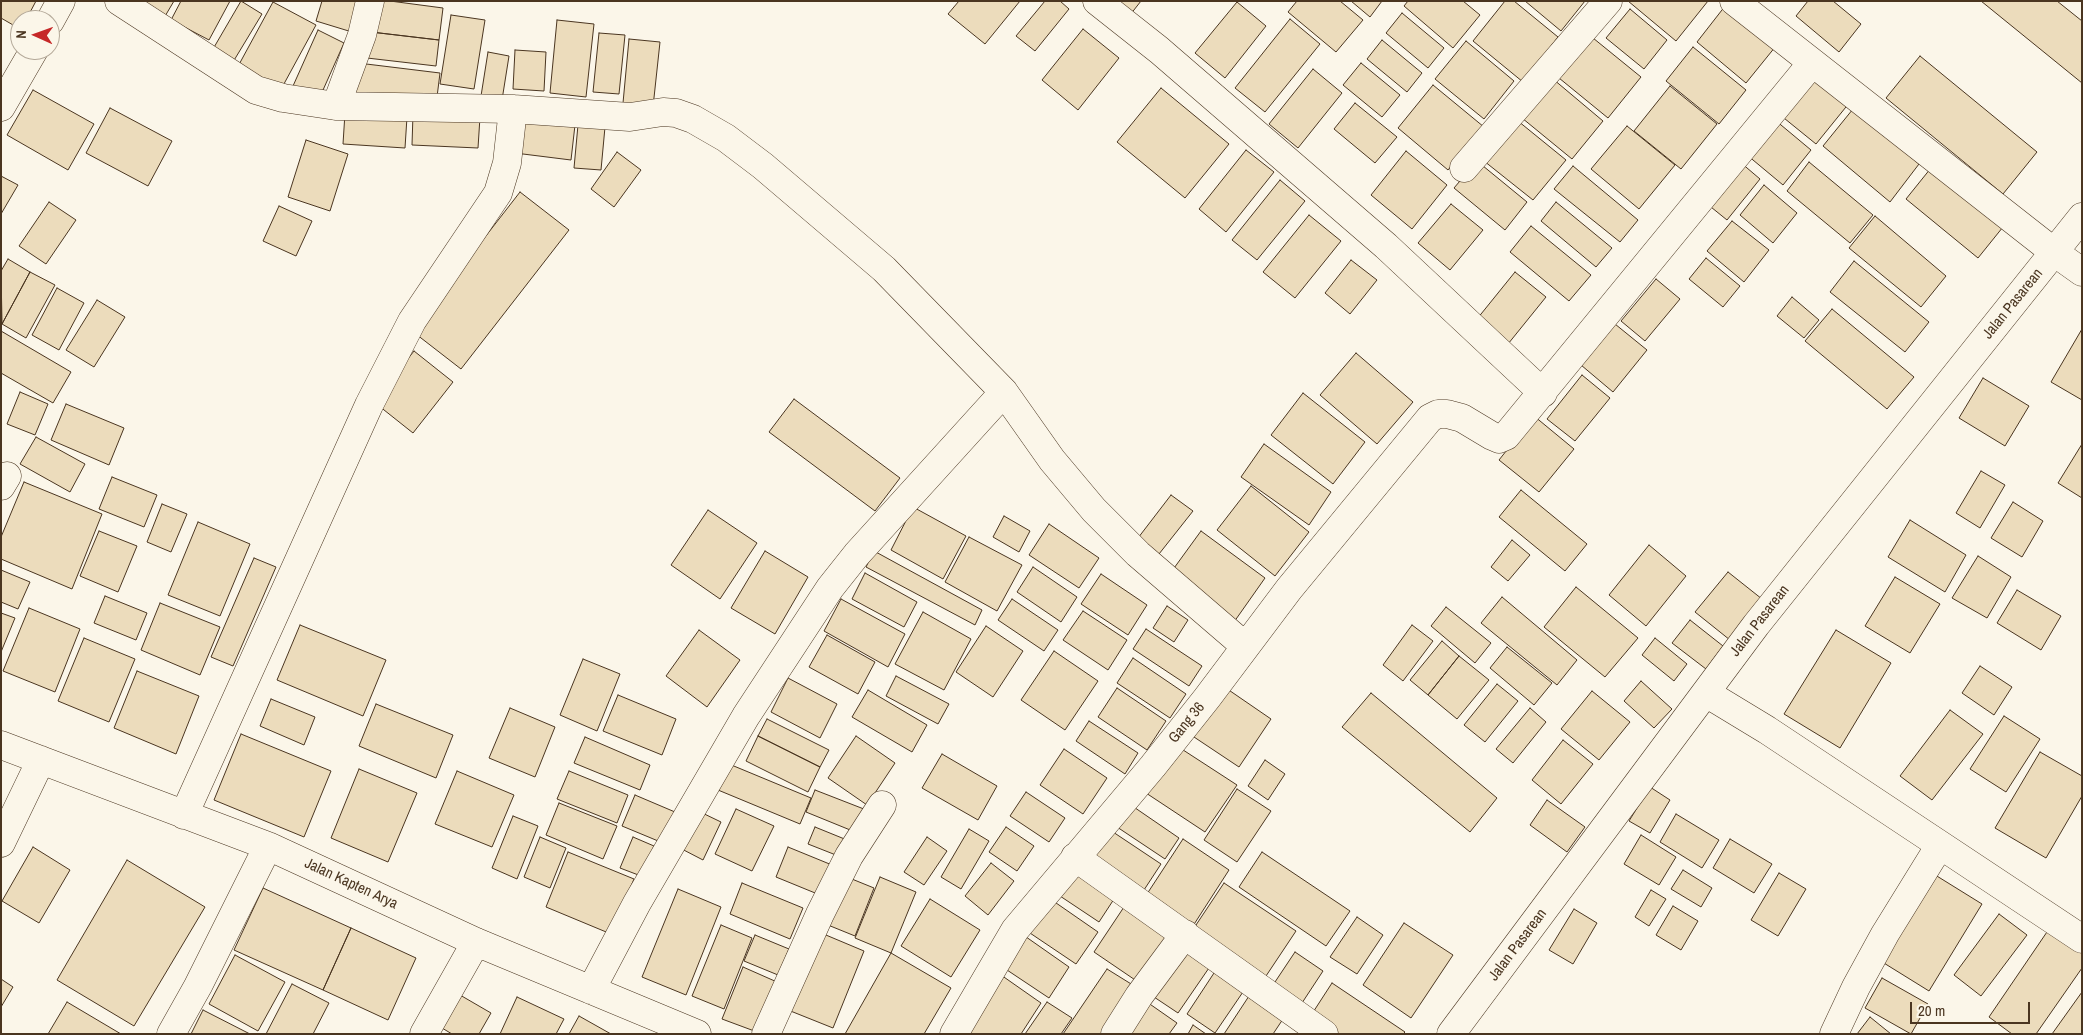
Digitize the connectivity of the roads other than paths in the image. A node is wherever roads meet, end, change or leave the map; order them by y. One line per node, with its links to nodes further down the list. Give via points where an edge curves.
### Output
1 (119, 1): 8 (street, via 256,90 283,98)
2 (370, 1): 8 (street, via 362,35)
3 (1097, 1): 16 (street, via 1173,62 1386,246)
4 (1608, 1): 11 (street)
5 (1734, 1): 7 (street)
6 (28, 60): 9 (street)
7 (1812, 63): 13 (street); 16 (street)
8 (336, 106): 10 (street)
9 (1, 107)
10 (513, 109): 15 (street, via 630,117 676,113 720,134 884,269); 22 (street, via 508,163 498,193 412,321 369,405)
11 (1464, 168)
12 (2082, 217): 13 (street, Jalan Pasarean)
13 (2054, 252): 14 (street); 18 (street, Jalan Pasarean, via 1762,617)
14 (2082, 272)
15 (1004, 392): 17 (street, via 1052,460 1094,510 1138,554); 30 (street, via 830,588 746,716 637,902)
16 (1542, 393): 17 (street, Gang 36, via 1506,436 1499,439 1456,416 1438,414 1430,418)
17 (1245, 646): 26 (street, Gang 36, via 1153,766)
18 (1706, 692): 24 (street); 38 (street, Jalan Pasarean)
19 (1, 745): 20 (street, Jalan Kapten Arya)
20 (41, 760): 22 (street, Jalan Kapten Arya); 23 (street)
21 (882, 805): 34 (street, via 850,856 820,914)
22 (184, 815): 25 (street, Jalan Kapten Arya)
23 (1, 843)
24 (1940, 845): 28 (street); 39 (street, via 1885,934)
25 (268, 846): 29 (street, Jalan Kapten Arya); 31 (street)
26 (1075, 857): 27 (street); 35 (street, Gang 36, via 1015,930)
27 (1184, 934): 36 (street); 37 (street)
28 (2082, 939)
29 (476, 942): 30 (street, Jalan Kapten Arya); 32 (street)
30 (591, 990): 33 (street, Jalan Kapten Arya)
31 (171, 1034)
32 (424, 1034)
33 (697, 1034)
34 (766, 1034)
35 (954, 1034)
36 (1116, 1034)
37 (1324, 1034)
38 (1452, 1034)
39 (1834, 1034)

